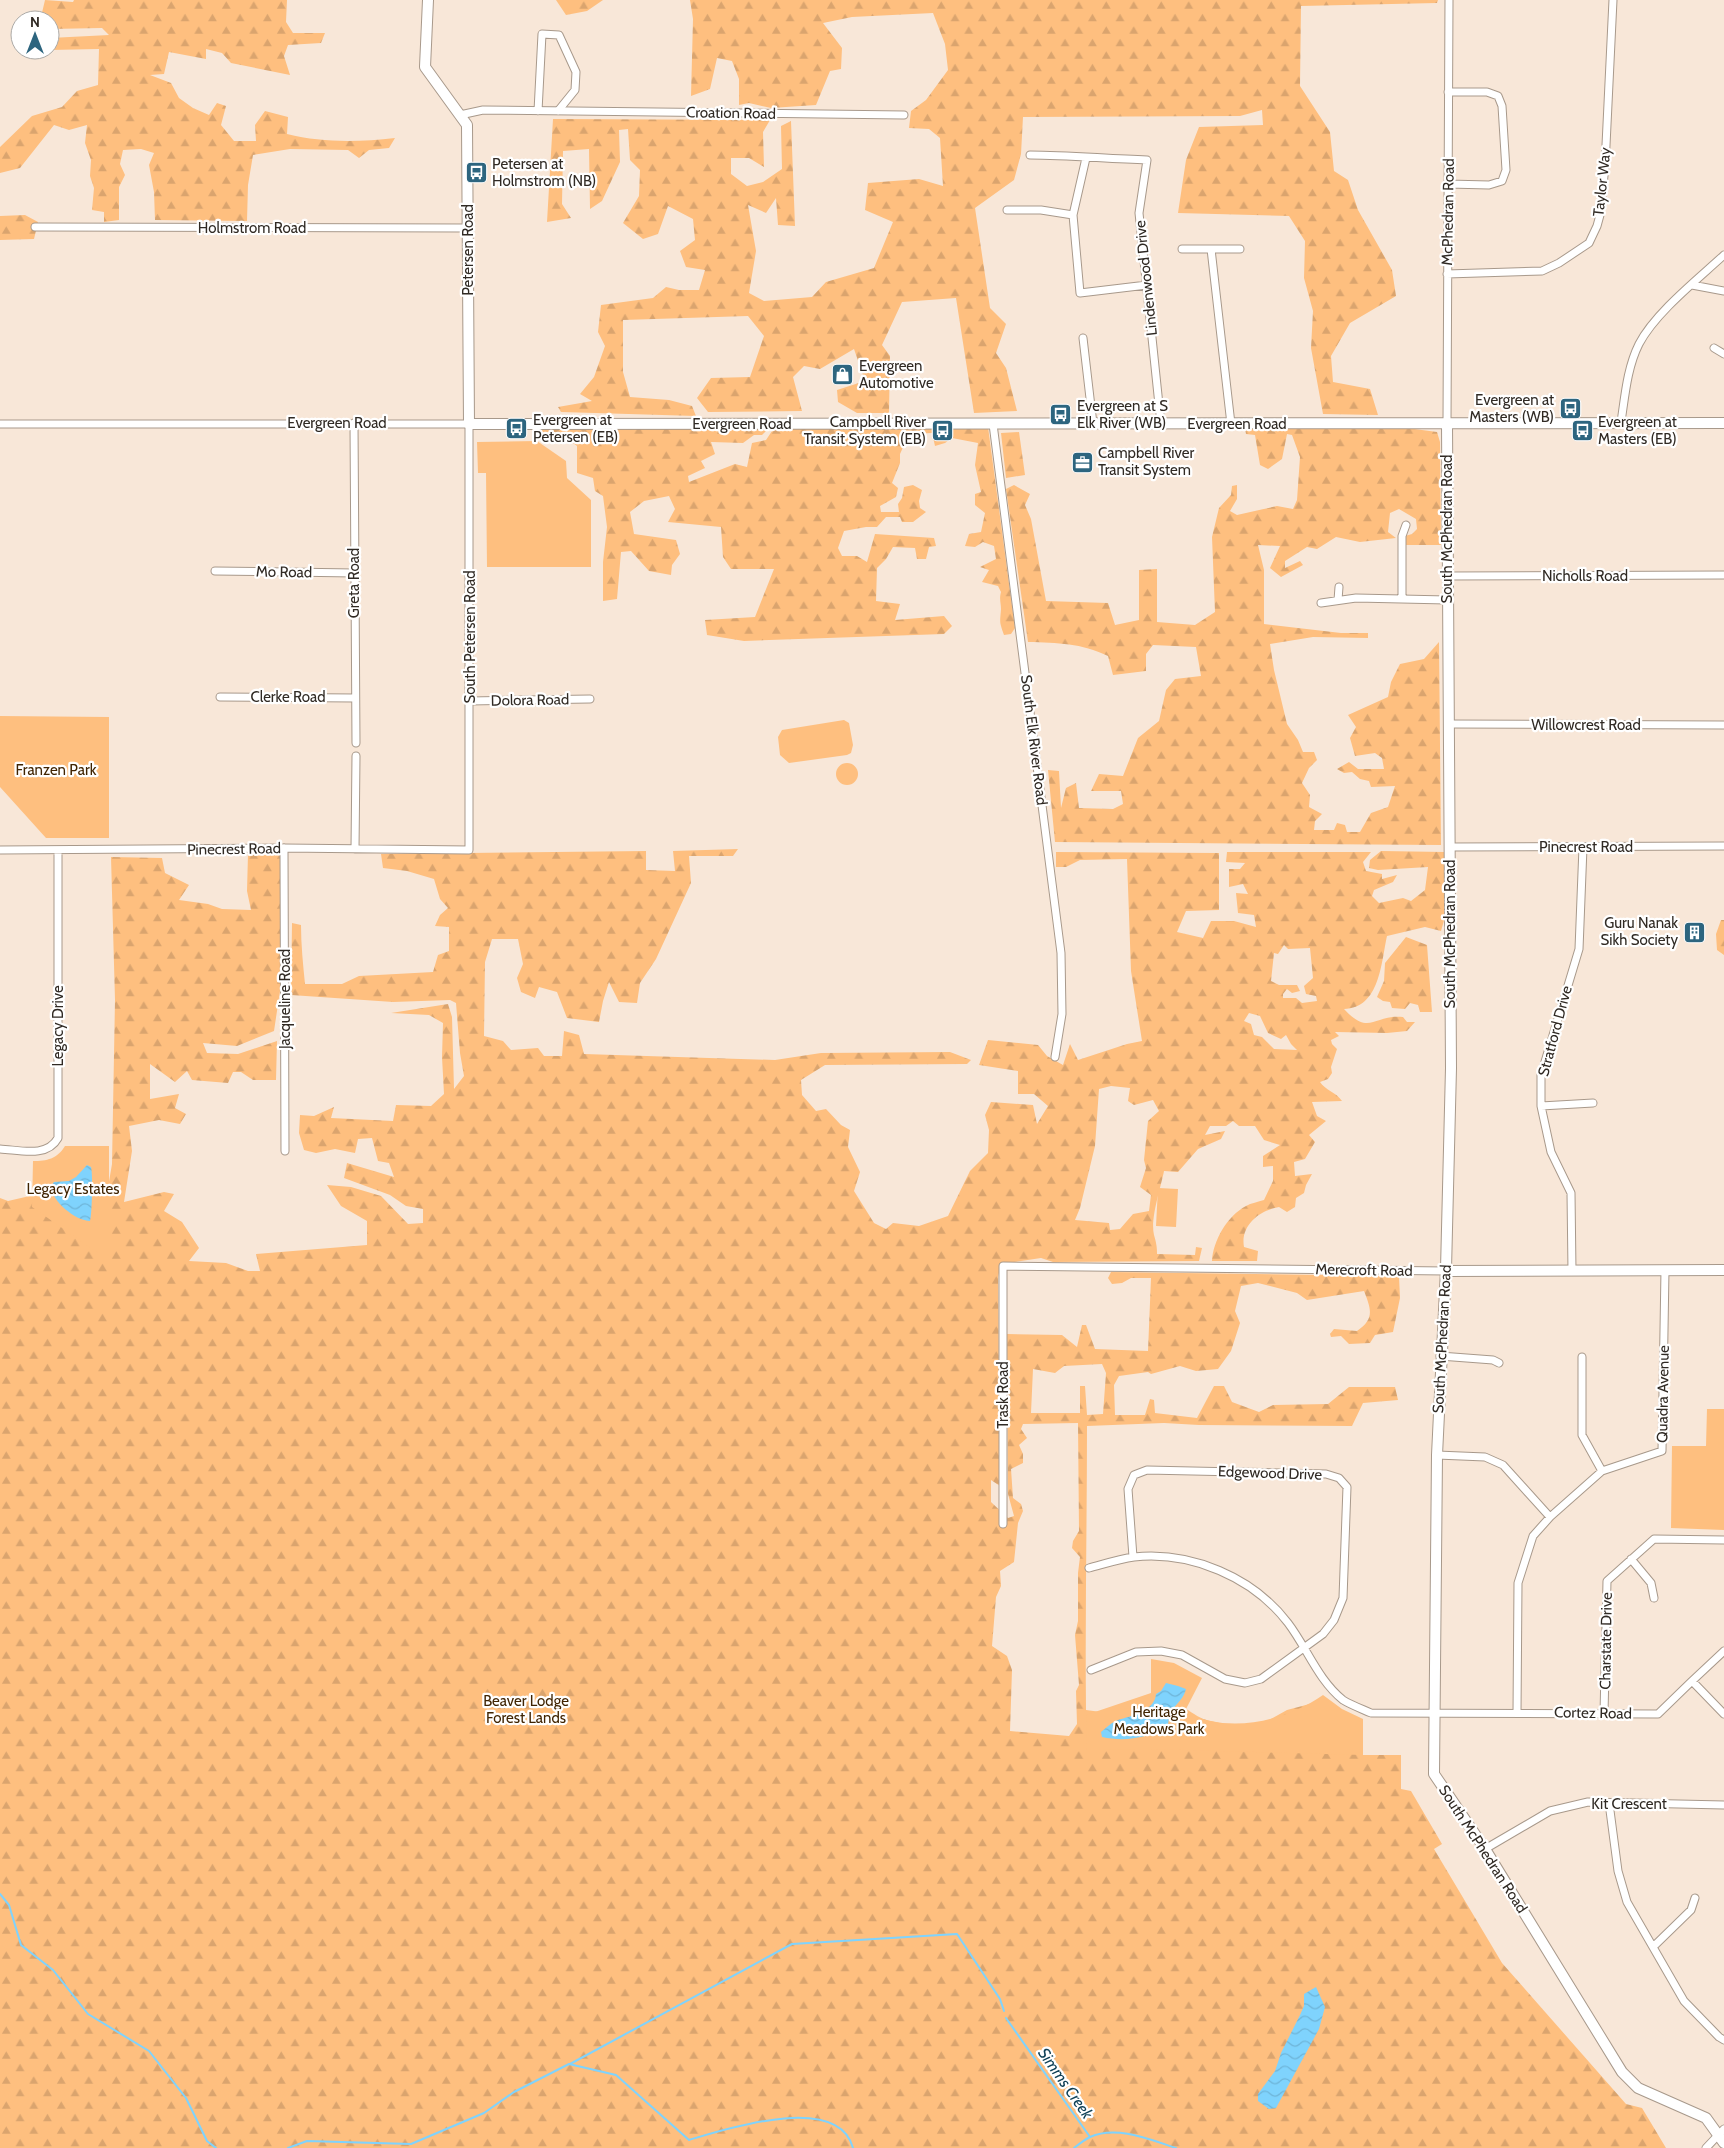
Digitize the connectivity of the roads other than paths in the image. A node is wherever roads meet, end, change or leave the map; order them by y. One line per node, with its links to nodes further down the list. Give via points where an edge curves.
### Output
1 (428, 0): 7 (street, Petersen Road, via 425,67)
2 (1449, 0): 4 (street, McPhedran Road)
3 (1613, 0): 20 (street, Taylor Way, via 1605,166 1600,215 1589,243 1542,271)
4 (1448, 92): 11 (street, McPhedran Road); 11 (street, via 1487,92 1498,96 1502,106 1506,170 1502,181 1489,185)
5 (538, 110): 6 (street, Croation Road); 6 (street, via 542,34 559,35 576,72 575,90); 7 (street, Croation Road, via 483,110)
6 (558, 111): 8 (street, Croation Road)
7 (460, 114): 15 (street, Petersen Road, via 467,124)
8 (904, 115)
9 (1030, 155): 10 (street, Lindenwood Drive)
10 (1086, 158): 13 (street); 21 (street, Lindenwood Drive, via 1147,160 1139,213)
11 (1448, 184): 20 (street, McPhedran Road)
12 (1007, 210): 13 (street, via 1041,210)
13 (1073, 215): 21 (street, via 1080,293)
14 (35, 227): 15 (street, Holmstrom Road)
15 (468, 228): 31 (street, Petersen Road)
16 (1182, 248): 17 (street)
17 (1211, 249): 18 (street); 35 (street)
18 (1240, 249)
19 (1724, 255): 22 (street)
20 (1447, 274): 36 (street, McPhedran Road)
21 (1146, 285): 34 (street, Lindenwood Drive)
22 (1692, 286): 23 (street); 27 (street, via 1659,317 1640,343 1630,370)
23 (1724, 291)
24 (1083, 338): 33 (street)
25 (1714, 348): 26 (street)
26 (1724, 354)
27 (1621, 422): 29 (street, Evergreen Road); 36 (street, Evergreen Road)
28 (354, 423): 30 (street, Evergreen Road); 31 (street, Evergreen Road); 39 (street, Greta Road)
29 (1724, 423)
30 (0, 424)
31 (469, 424): 32 (street, Evergreen Road); 50 (street, South Petersen Road)
32 (994, 424): 33 (street, Evergreen Road); 63 (street, South Elk River Road, via 1062,953 1062,1014)
33 (1093, 424): 34 (street, Evergreen Road)
34 (1161, 424): 35 (street, Evergreen Road)
35 (1231, 424): 36 (street, Evergreen Road)
36 (1447, 424): 41 (street, South McPhedran Road)
37 (1406, 525): 43 (street, via 1402,536)
38 (215, 570): 39 (street, Mo Road)
39 (354, 573): 48 (street, Greta Road)
40 (1724, 575): 41 (street, Nicholls Road)
41 (1447, 576): 45 (street, South McPhedran Road)
42 (1339, 587): 44 (street)
43 (1402, 599): 44 (street); 45 (street)
44 (1338, 600): 46 (street)
45 (1447, 600): 51 (street, South McPhedran Road)
46 (1320, 603)
47 (220, 697): 48 (street, Clerke Road)
48 (355, 698): 53 (street, Greta Road)
49 (590, 699): 50 (street, Dolora Road)
50 (470, 701): 61 (street, South Petersen Road)
51 (1448, 724): 52 (street, Willowcrest Road); 57 (street, South McPhedran Road)
52 (1724, 725)
53 (356, 743)
54 (356, 756): 59 (street)
55 (1583, 846): 56 (street, Pinecrest Road); 57 (street, Pinecrest Road); 65 (street, Stratford Drive, via 1579,949 1541,1075)
56 (1724, 846)
57 (1449, 847): 71 (street, South McPhedran Road, via 1451,1068)
58 (284, 848): 59 (street, Pinecrest Road); 62 (street, Pinecrest Road); 67 (street, Jacqueline Road)
59 (355, 849): 61 (street, Pinecrest Road)
60 (0, 850): 62 (street, Pinecrest Road)
61 (469, 850)
62 (58, 851): 66 (street, Legacy Drive, via 58,1138 44,1151)
63 (1055, 1057)
64 (1593, 1103): 65 (street)
65 (1541, 1106): 72 (street, Stratford Drive, via 1551,1152 1571,1193)
66 (0, 1149)
67 (285, 1151)
68 (1003, 1266): 71 (street, Merecroft Road); 79 (street, Trask Road)
69 (1665, 1270): 70 (street, Merecroft Road); 72 (street, Merecroft Road); 77 (street, Quadra Avenue, via 1662,1451)
70 (1724, 1270)
71 (1446, 1271): 72 (street, Merecroft Road); 73 (street, South McPhedran Road)
72 (1572, 1271)
73 (1440, 1356): 75 (street); 76 (street, South McPhedran Road)
74 (1582, 1357): 77 (street, via 1582,1435)
75 (1499, 1363)
76 (1437, 1455): 78 (street, via 1485,1457 1503,1465); 89 (street, South McPhedran Road)
77 (1602, 1471): 78 (street, Quadra Avenue)
78 (1550, 1517): 90 (street, Quadra Avenue, via 1533,1536 1518,1583)
79 (1003, 1524)
80 (1724, 1540): 82 (street, Charstate Drive, via 1654,1539)
81 (1133, 1557): 83 (street, Cortez Road); 85 (street, Cortez Road, via 1169,1557 1200,1563 1234,1577 1262,1596); 85 (street, Edgewood Drive, via 1128,1489 1134,1474 1147,1470 1326,1474 1339,1478 1347,1486 1343,1598 1334,1620 1323,1634)
82 (1631, 1559): 84 (street, via 1651,1583); 91 (street, Charstate Drive, via 1607,1581)
83 (1089, 1568)
84 (1654, 1598)
85 (1305, 1647): 87 (street, Edgewood Drive, via 1261,1679 1245,1683 1225,1679 1182,1655 1161,1651 1136,1652); 89 (street, Cortez Road, via 1327,1684 1345,1701 1371,1713)
86 (1724, 1651): 88 (street)
87 (1091, 1670)
88 (1692, 1681): 91 (street, Cortez Road, via 1658,1714); 92 (street)
89 (1435, 1712): 90 (street, Cortez Road); 95 (street, South McPhedran Road, via 1434,1774)
90 (1517, 1713): 91 (street, Cortez Road)
91 (1604, 1714)
92 (1724, 1714)
93 (1609, 1803): 94 (street, Kit Crescent); 95 (street, Kit Crescent, via 1588,1802 1550,1811); 97 (street, via 1618,1871 1627,1902)
94 (1724, 1804)
95 (1485, 1849): 99 (street, South McPhedran Road, via 1622,2072 1638,2088 1706,2118)
96 (1695, 1898): 97 (street, via 1691,1910)
97 (1653, 1947): 98 (street, via 1684,2001)
98 (1724, 2040)
99 (1722, 2136): 100 (street)
100 (1706, 2148)

